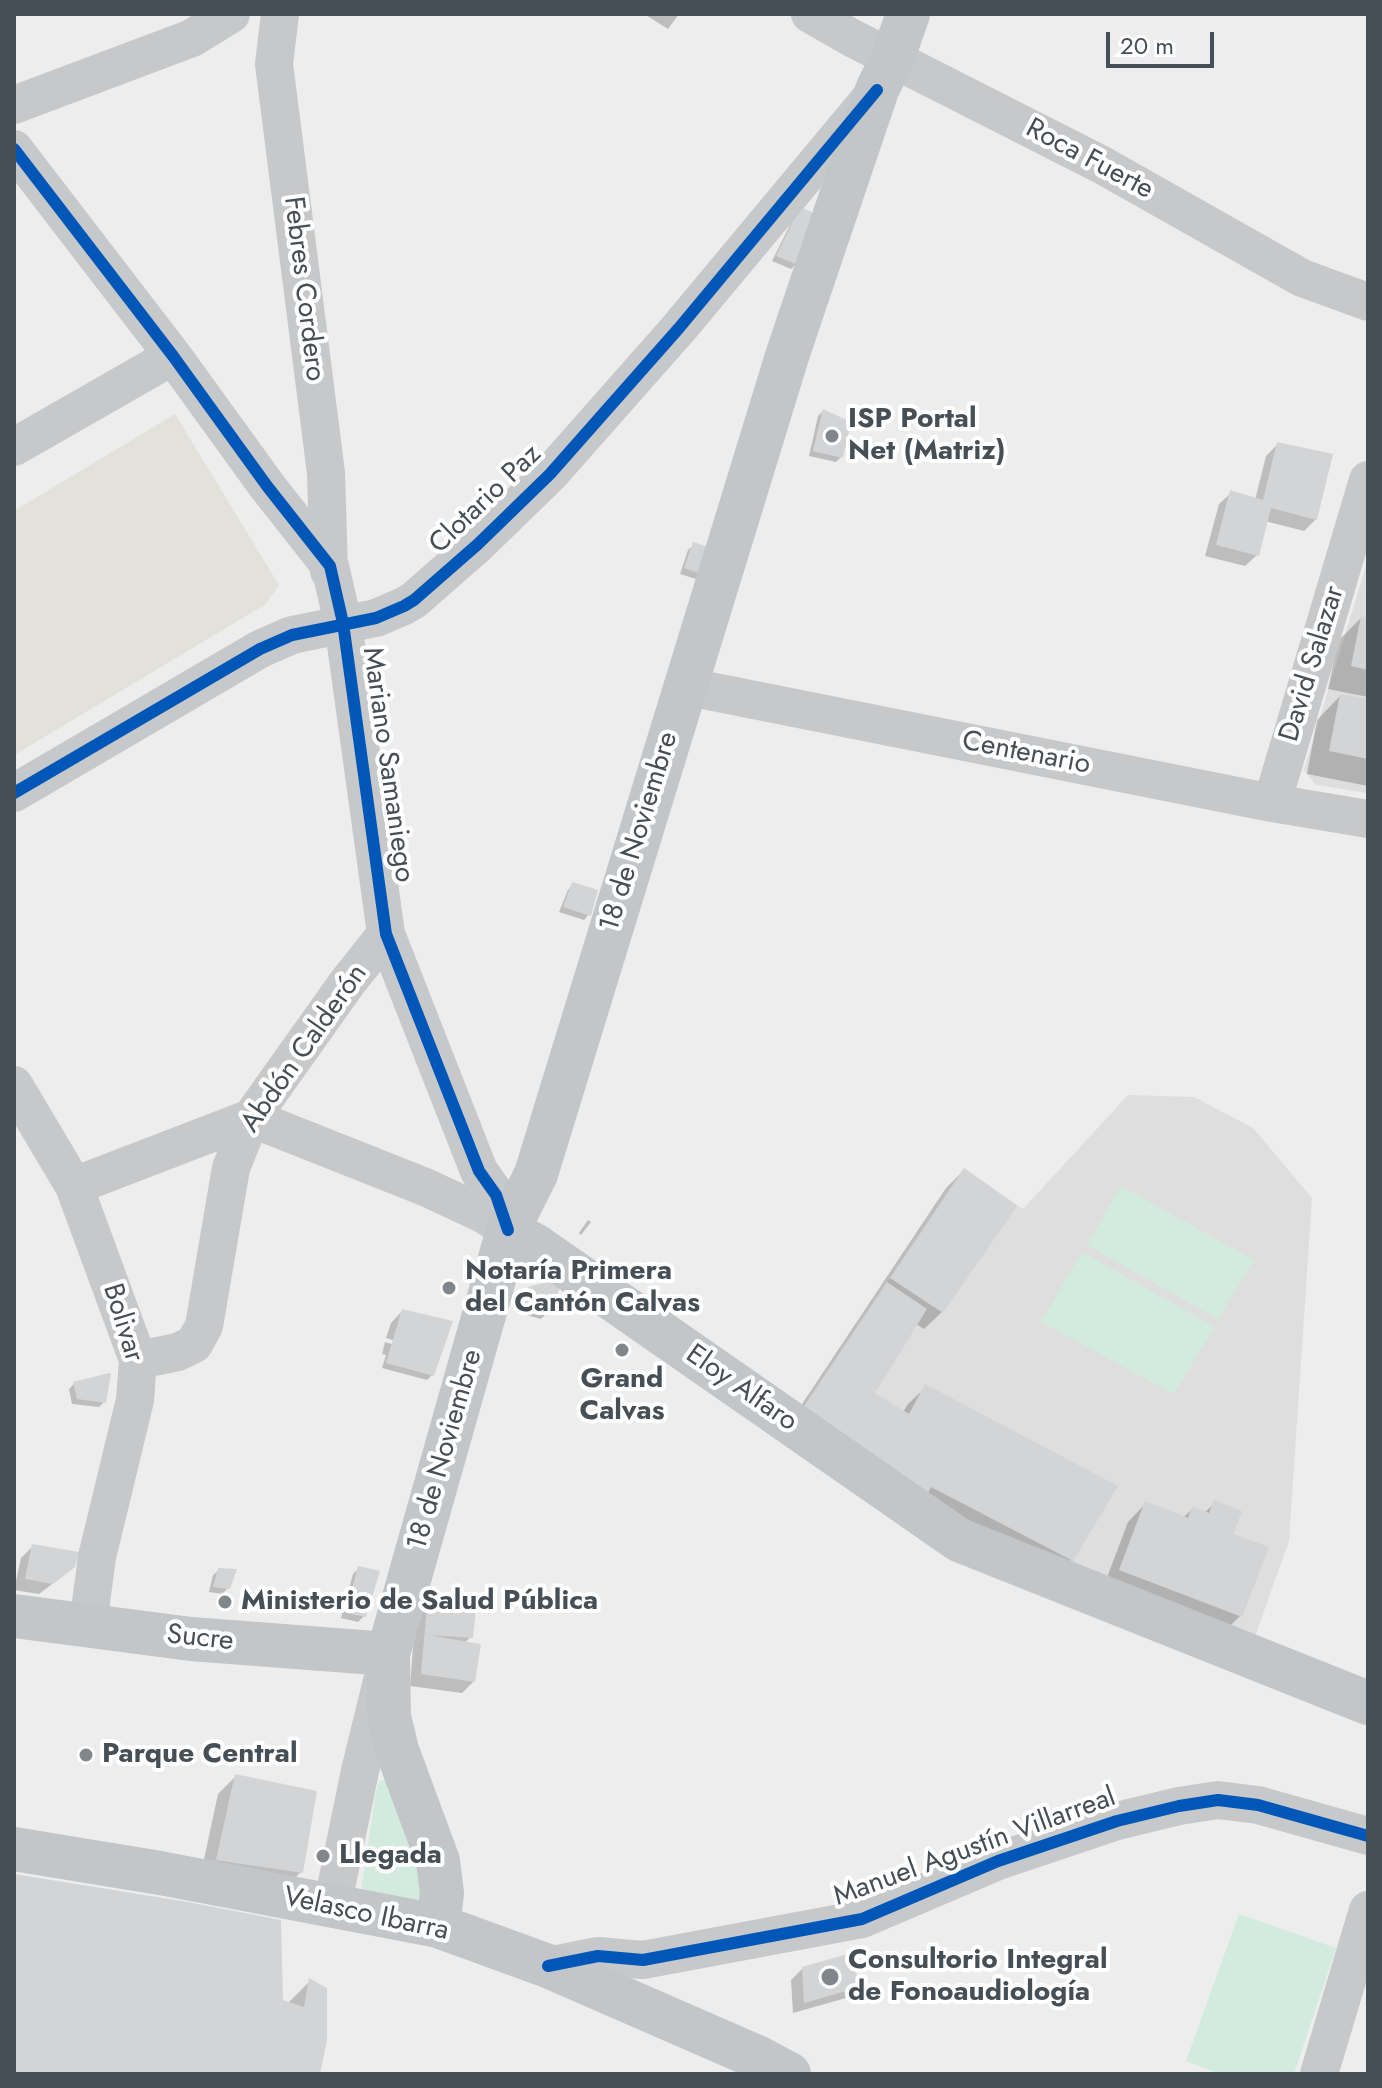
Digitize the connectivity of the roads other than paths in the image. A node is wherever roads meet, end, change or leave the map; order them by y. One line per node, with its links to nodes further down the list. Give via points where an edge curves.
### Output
1 (280, 14): 11 (street, Febres Cordero, via 274,64)
2 (810, 14): 5 (street, Roca Fuerte, via 852,38)
3 (908, 14): 5 (main road, 18 de Noviembre)
4 (209, 19): 6 (street, via 192,38)
5 (885, 74): 8 (street, Roca Fuerte, via 1102,165 1302,278); 15 (street, Clotario Paz, via 679,328 550,474 414,600 376,618); 17 (main road, 18 de Noviembre, via 788,353)
6 (14, 105)
7 (14, 149): 9 (street, Mariano Samaniego)
8 (1368, 302)
9 (173, 356): 10 (street); 13 (street, Mariano Samaniego)
10 (14, 447)
11 (326, 473): 13 (street, via 320,490 307,503 290,501); 14 (street, Febres Cordero)
12 (1368, 480): 19 (street, David Salazar)
13 (267, 486): 14 (street, Mariano Samaniego)
14 (330, 566): 15 (street, Mariano Samaniego); 16 (street, via 317,613)
15 (343, 623): 16 (street, Clotario Paz); 21 (street, Mariano Samaniego)
16 (292, 635): 18 (street, Clotario Paz)
17 (684, 686): 19 (street, Centenario); 27 (main road, 18 de Noviembre, via 536,1174)
18 (14, 793)
19 (1272, 803): 20 (street, Centenario)
20 (1368, 819)
21 (386, 934): 23 (street, Abdón Calderón); 24 (street, Mariano Samaniego)
22 (14, 1085): 25 (street, Bolivar)
23 (251, 1118): 25 (street); 26 (street, Eloy Alfaro); 28 (street, Abdón Calderón, via 231,1168 204,1326 194,1344)
24 (470, 1148): 26 (street, via 465,1173 457,1180); 27 (street, Mariano Samaniego)
25 (74, 1186): 28 (street, Bolivar)
26 (425, 1187): 27 (street, Eloy Alfaro)
27 (508, 1230): 31 (main road, 18 de Noviembre); 32 (main road, Eloy Alfaro, via 959,1540)
28 (138, 1360): 30 (street, Bolivar, via 135,1400 97,1557)
29 (14, 1616): 30 (main road, Sucre)
30 (88, 1625): 31 (main road, Sucre, via 262,1646)
31 (388, 1654): 35 (street, 18 de Noviembre); 37 (main road, 18 de Noviembre, via 389,1717 438,1861)
32 (1368, 1703)
33 (1368, 1836): 38 (street, Manuel Agustín Villarreal, via 1258,1805 1218,1800 1179,1806 998,1861 862,1919 643,1960 598,1956)
34 (14, 1849): 35 (main road, Velasco Ibarra)
35 (332, 1907): 37 (main road, Velasco Ibarra)
36 (1368, 1910): 40 (street)
37 (438, 1926): 38 (main road, Velasco Ibarra)
38 (548, 1966): 39 (main road, Velasco Ibarra)
39 (789, 2074)
40 (1319, 2074)

